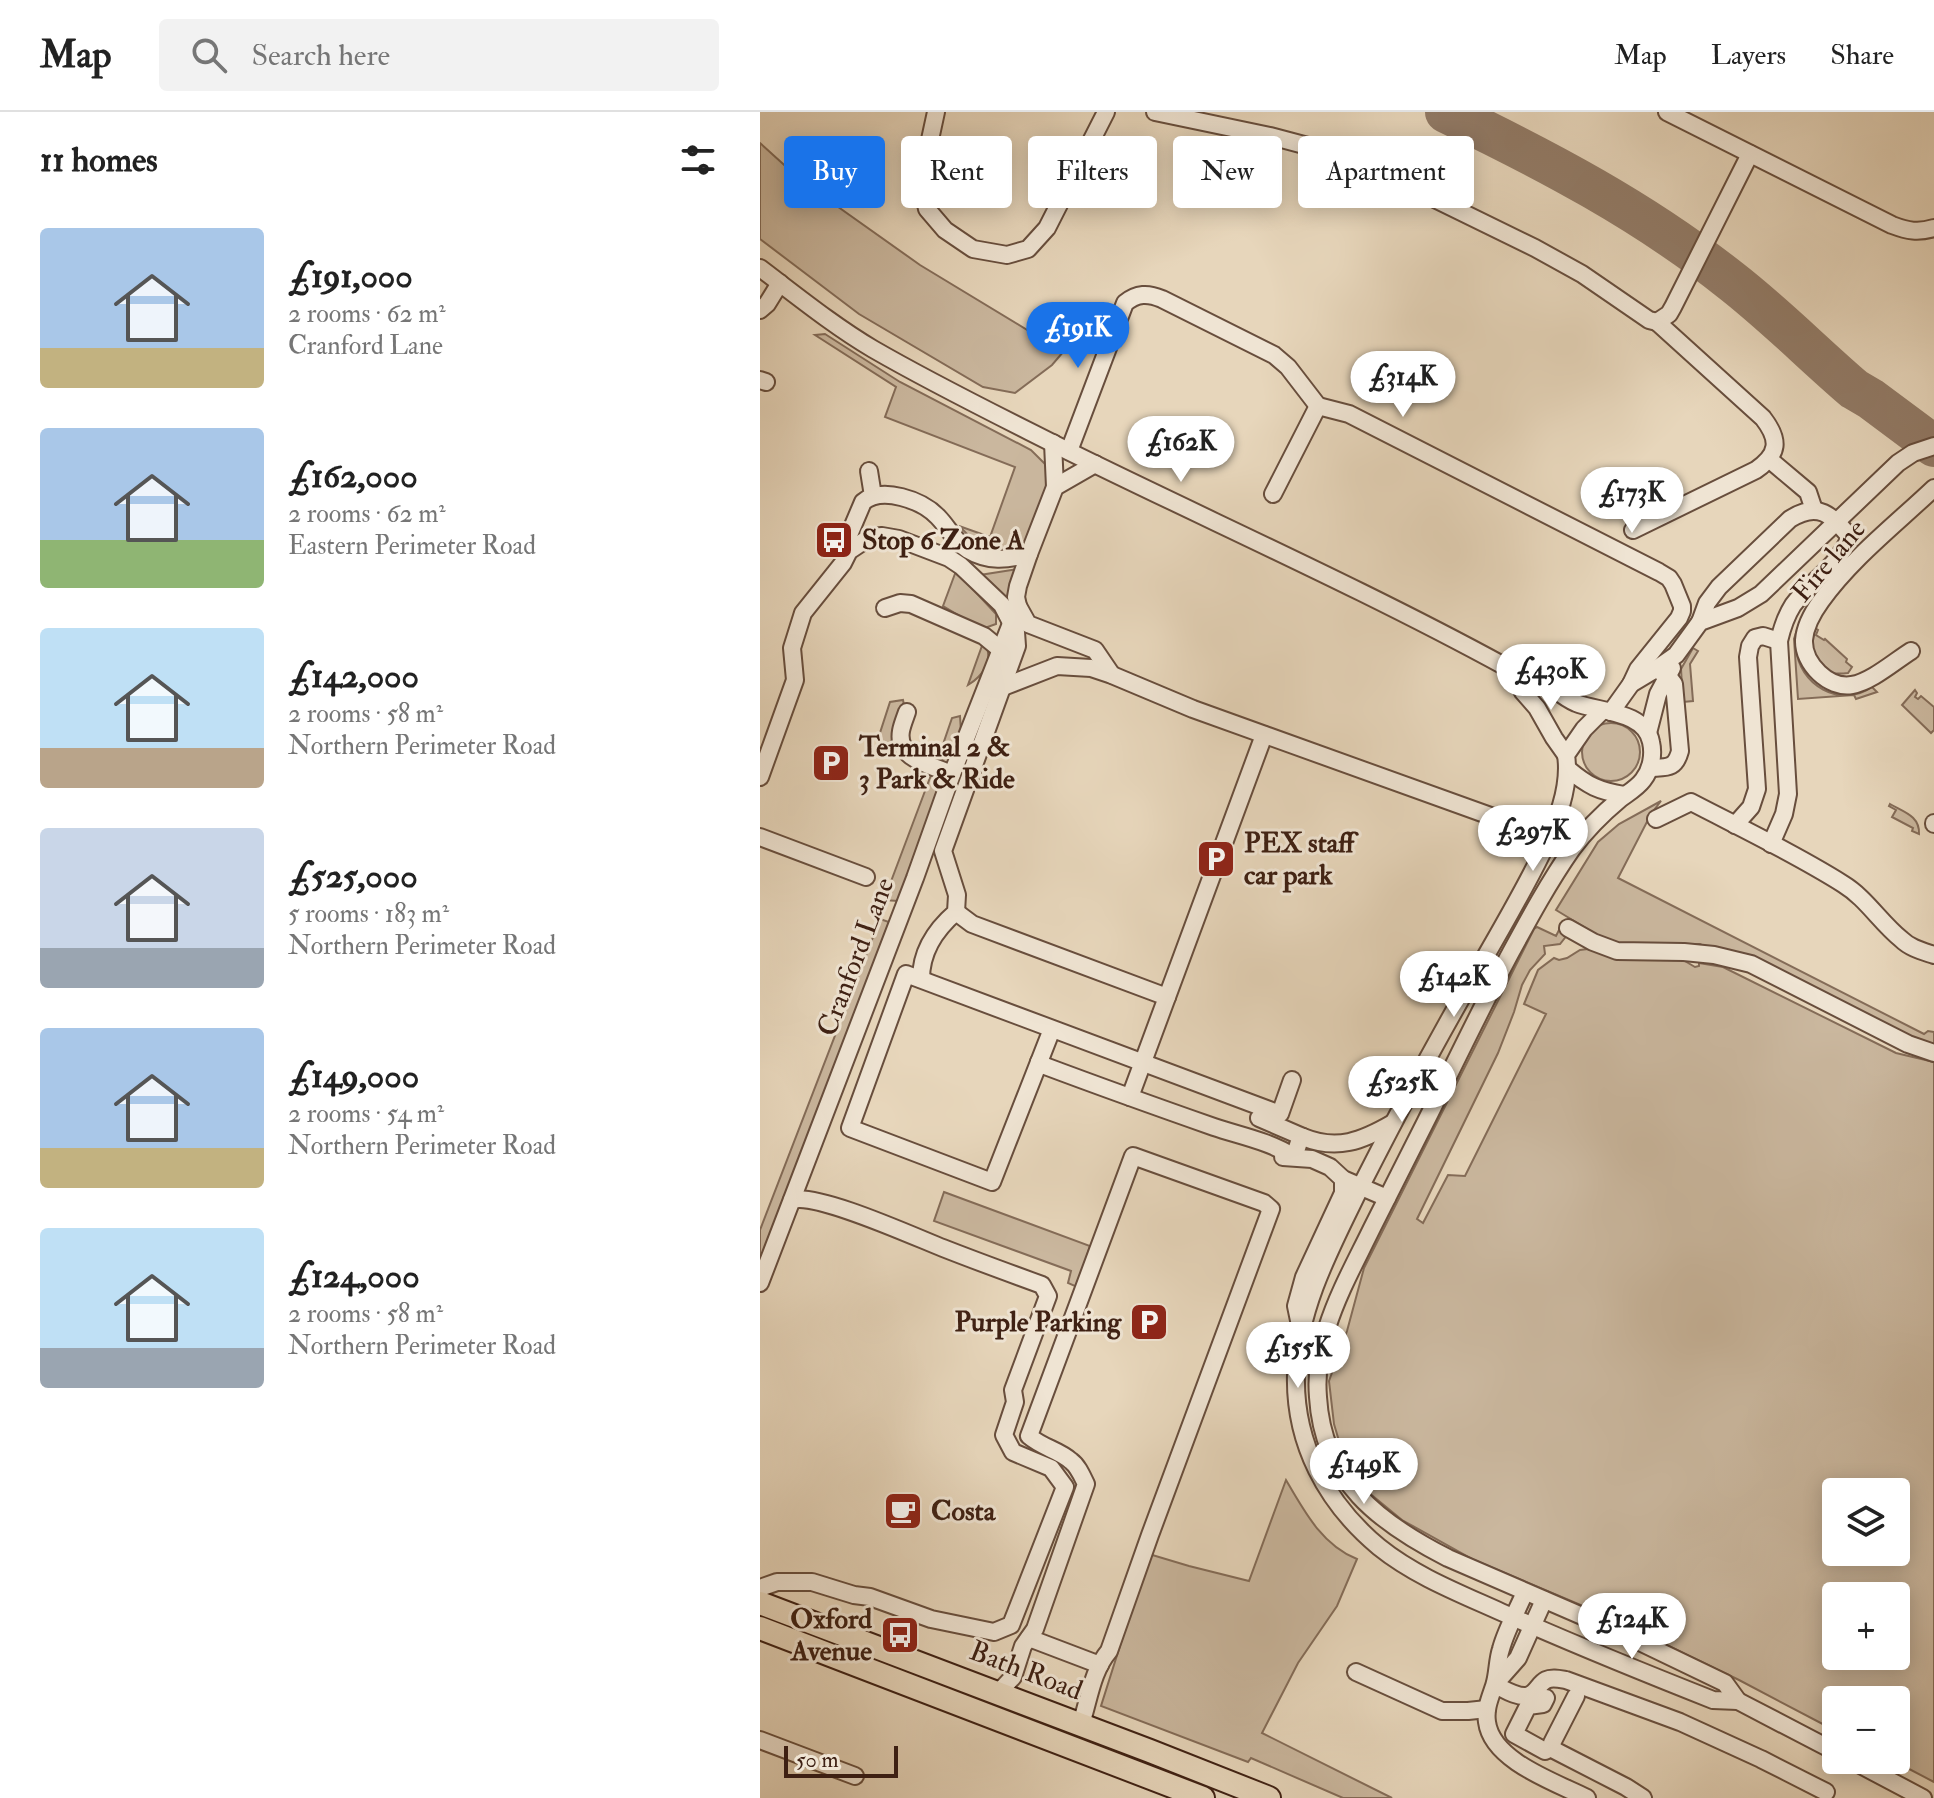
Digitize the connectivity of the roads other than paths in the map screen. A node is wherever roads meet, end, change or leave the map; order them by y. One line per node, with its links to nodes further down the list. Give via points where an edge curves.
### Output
1 (936, 112): 2 (street, via 921,181 927,209 945,230 973,249 1007,255 1028,249 1047,228)
2 (1106, 112)
3 (1155, 112): 5 (street)
4 (1667, 112): 6 (street)
5 (1175, 114): 11 (street, via 1349,157 1535,248)
6 (1750, 154): 7 (street, via 1892,225 1910,232); 11 (street, via 1673,307)
7 (1934, 228)
8 (760, 268): 9 (street)
9 (780, 283): 10 (street); 14 (street, via 870,348)
10 (760, 310)
11 (1657, 322): 15 (street, via 1774,431)
12 (1318, 406): 14 (street, via 1274,355 1155,296 1137,295 1125,303); 20 (street); 36 (street, via 1349,414 1669,578 1682,606 1679,618)
13 (1934, 446): 23 (street, via 1898,463)
14 (1061, 447): 16 (street); 18 (street)
15 (1770, 460): 22 (street, via 1808,492); 24 (street)
16 (1095, 464): 18 (street); 34 (street, via 1431,626)
17 (869, 471): 21 (street)
18 (1055, 487): 26 (street)
19 (1934, 488): 32 (street, Fire lane, via 1821,601 1804,642 1808,660 1835,684 1867,679)
20 (1273, 494)
21 (873, 496): 25 (street, via 863,502 849,535); 26 (street, via 901,497 932,511 960,545 977,555 999,559)
22 (1814, 510): 23 (street); 28 (street, via 1790,519 1719,587)
23 (1837, 522): 28 (street, via 1761,594); 30 (street, via 1850,537 1844,552 1793,607)
24 (1633, 530)
25 (849, 551): 29 (street, via 870,537 882,536 949,558); 45 (street, via 825,583 807,587 792,648 795,680)
26 (1029, 554): 29 (street, via 1016,597)
27 (885, 608): 31 (street, via 911,604 984,636)
28 (1700, 622): 35 (street)
29 (1020, 624): 31 (street, Cranford Lane); 33 (street, via 1095,650); 37 (street)
30 (1779, 641): 49 (street, via 1763,636 1750,646 1757,789 1751,807); 51 (street, via 1788,794)
31 (1001, 650): 44 (street, Cranford Lane)
32 (1911, 651)
33 (1109, 669): 37 (street, via 1057,666); 41 (street)
34 (1512, 671): 39 (street, via 1533,675 1565,698); 42 (street)
35 (1662, 673): 36 (street); 40 (street); 43 (street, via 1674,684 1680,751 1673,765)
36 (1631, 684): 39 (street)
37 (1003, 687): 44 (street)
38 (907, 712): 44 (street, via 901,731 904,751)
39 (1607, 712): 40 (street, via 1634,720); 42 (street, via 1584,729)
40 (1648, 733): 43 (street)
41 (1264, 735): 47 (street); 57 (street)
42 (1567, 762): 46 (street, via 1595,789); 65 (street, via 1558,815 1542,853)
43 (1650, 768): 46 (street)
44 (961, 776): 53 (street, via 943,851 957,895); 71 (street, Cranford Lane, via 915,878)
45 (760, 777)
46 (1624, 795): 70 (street, via 1575,845 1531,915)
47 (1496, 818)
48 (1656, 819): 49 (street, via 1691,802)
49 (1735, 825): 51 (street)
50 (764, 838): 52 (street)
51 (1771, 844): 55 (street, via 1846,886 1901,939)
52 (866, 877)
53 (956, 912): 56 (street, via 928,945); 57 (street, via 972,924)
54 (1568, 928): 59 (street, via 1617,951 1699,953 1751,964)
55 (1934, 955)
56 (921, 979): 58 (street); 60 (street, via 906,974 850,1128 992,1182)
57 (1167, 997): 61 (street)
58 (1052, 1029): 60 (street); 61 (street)
59 (1934, 1053)
60 (1039, 1062): 63 (street)
61 (1142, 1064): 63 (street); 64 (street)
62 (1292, 1080): 64 (street, via 1280,1114)
63 (1130, 1097): 67 (street, via 1231,1133 1267,1153)
64 (1241, 1101): 66 (street, via 1248,1114)
65 (1394, 1123): 66 (street, via 1345,1145); 69 (street)
66 (1303, 1137): 67 (street)
67 (1294, 1157): 68 (street, via 1330,1167)
68 (1343, 1179): 69 (street); 73 (street, via 1343,1193 1296,1306)
69 (1362, 1186): 70 (street); 73 (street, via 1322,1268)
70 (1387, 1198): 75 (street, via 1322,1345 1318,1399 1324,1435 1345,1478 1378,1516 1421,1544)
71 (792, 1200): 72 (street, Cranford Lane); 74 (street, via 800,1197 841,1208 1042,1285 1048,1296 1013,1390 1015,1402 1004,1435 1013,1452 1051,1468 1065,1487 1011,1625 994,1632 931,1619 812,1582 777,1582)
72 (760, 1283)
73 (1302, 1331): 78 (street, via 1296,1371 1298,1417 1311,1460 1333,1499 1398,1560)
74 (760, 1588)
75 (1525, 1592): 76 (street); 78 (street)
76 (1544, 1600): 79 (street); 88 (street, via 1725,1683)
77 (760, 1603): 85 (highway, Bath Road)
78 (1514, 1617): 79 (street); 84 (street)
79 (1533, 1626): 84 (street, via 1518,1658); 88 (street, via 1713,1700)
80 (760, 1628): 97 (highway, Bath Road)
81 (1026, 1642): 82 (street); 82 (street, via 1086,1484 1074,1463 1029,1436 1133,1156 1271,1209); 85 (street, via 1013,1677)
82 (1100, 1665): 90 (street)
83 (1356, 1672): 89 (street, via 1442,1711)
84 (1495, 1685): 89 (street); 96 (street, via 1525,1697 1545,1681 1566,1680 1680,1722)
85 (998, 1693): 90 (highway, Bath Road)
86 (1576, 1696): 93 (street)
87 (1546, 1698): 93 (street, via 1543,1704 1528,1706 1514,1734 1545,1751)
88 (1738, 1701): 92 (street)
89 (1487, 1709): 99 (street, via 1489,1730 1508,1758)
90 (1081, 1724): 98 (highway, Bath Road)
91 (760, 1740): 95 (street)
92 (1822, 1745)
93 (1552, 1747): 100 (street)
94 (1878, 1774): 101 (street)
95 (855, 1776)
96 (1826, 1792)
97 (1203, 1798)
98 (1269, 1798)
99 (1587, 1798)
100 (1643, 1798)
101 (1923, 1798)

